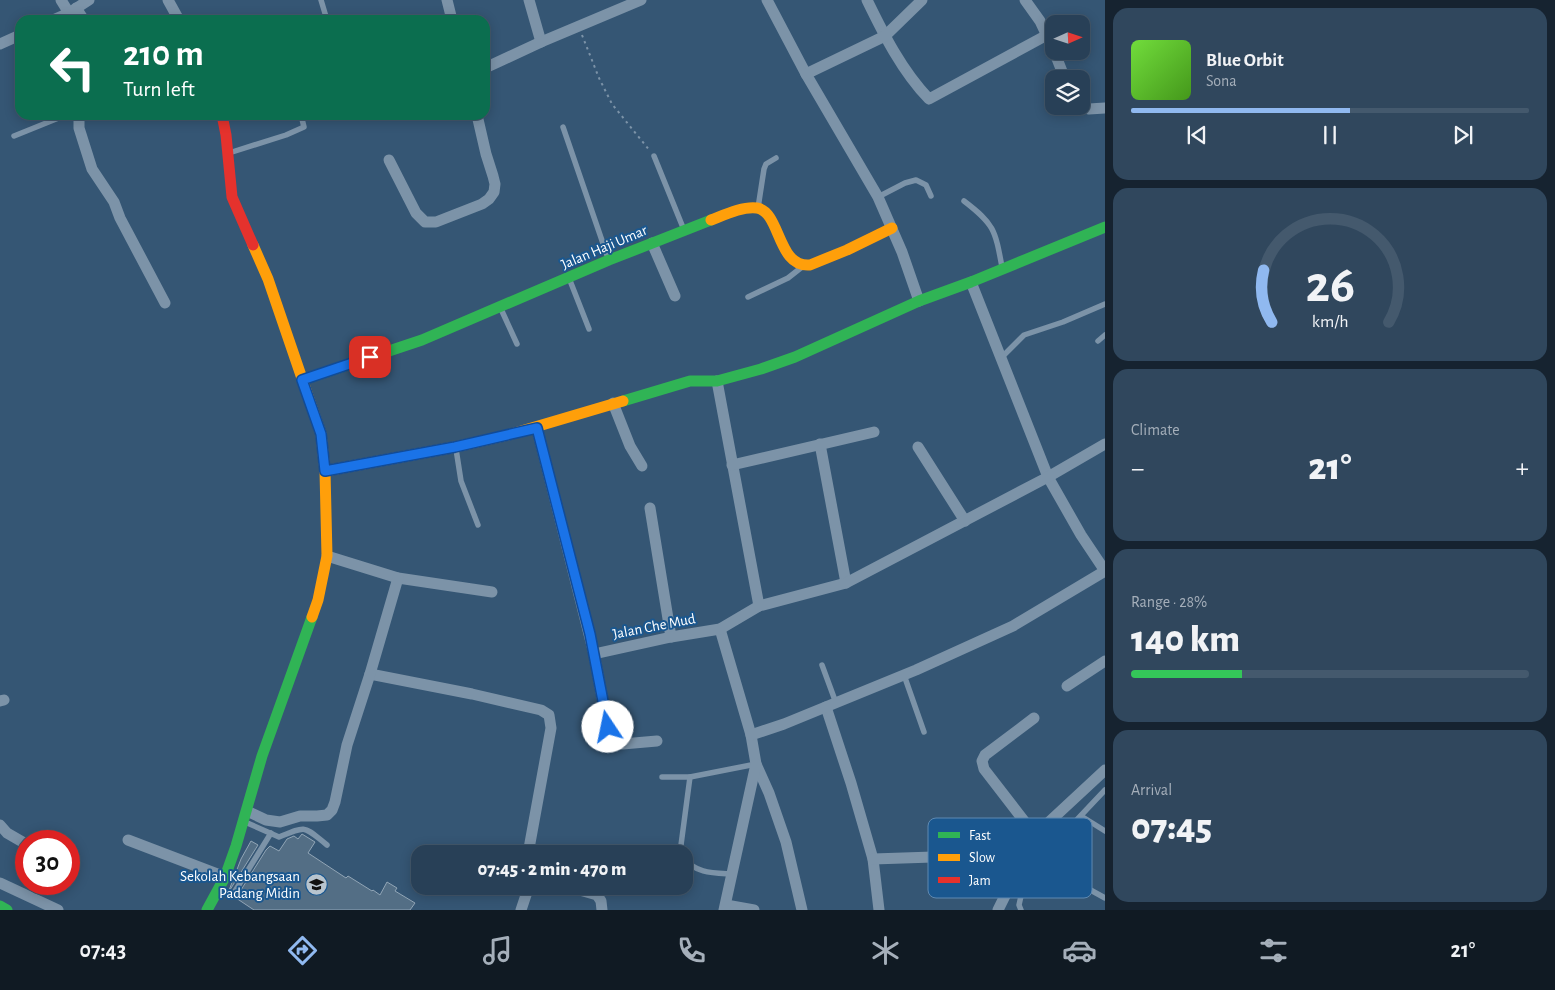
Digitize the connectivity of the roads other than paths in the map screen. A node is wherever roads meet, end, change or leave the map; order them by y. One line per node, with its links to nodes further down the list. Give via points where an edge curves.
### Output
1 (61, 0): 12 (street)
2 (89, 0): 12 (street)
3 (168, 0): 15 (street)
4 (320, 0): 16 (lane)
5 (447, 0): 17 (street)
6 (529, 0): 22 (street)
7 (641, 0): 22 (street)
8 (767, 0): 25 (street)
9 (867, 0): 19 (street)
10 (922, 0): 19 (street)
11 (1025, 0): 18 (street)
12 (73, 10): 13 (street); 14 (street)
13 (63, 15)
14 (78, 15)
15 (176, 15)
16 (325, 15)
17 (451, 15)
18 (1045, 31)
19 (885, 36): 20 (street, via 910,76 930,99); 25 (street)
20 (1045, 36)
21 (15, 37): 23 (street)
22 (541, 42): 24 (street)
23 (0, 44)
24 (490, 66)
25 (806, 74): 40 (street)
26 (1105, 108): 27 (street)
27 (1090, 109)
28 (54, 120): 34 (lane)
29 (79, 120): 55 (street, via 92,169 114,202)
30 (223, 120): 35 (main road)
31 (302, 120): 35 (lane, via 304,127)
32 (478, 120): 38 (street, via 495,184 494,192 482,204 436,222 425,222 416,213)
33 (563, 127): 47 (lane)
34 (14, 136)
35 (229, 153): 63 (main road, via 232,197 268,279)
36 (654, 156): 45 (lane)
37 (776, 158): 42 (lane, via 764,169)
38 (388, 160)
39 (931, 196): 40 (lane, via 926,185 916,180)
40 (878, 197): 44 (street)
41 (964, 201): 49 (lane, via 989,223 995,234)
42 (758, 208): 45 (main road, Jalan Haji Umar, via 733,211); 48 (main road, via 772,222 792,260)
43 (1105, 227): 49 (main road)
44 (892, 228): 48 (main road, via 847,250); 54 (street)
45 (684, 230): 46 (main road, Jalan Haji Umar)
46 (652, 243): 47 (main road, Jalan Haji Umar); 52 (street)
47 (609, 260): 50 (main road, Jalan Haji Umar)
48 (803, 266): 53 (lane, via 788,278)
49 (1002, 269): 51 (main road)
50 (568, 278): 57 (main road, Jalan Haji Umar); 58 (lane)
51 (972, 282): 54 (main road); 62 (street)
52 (675, 296)
53 (748, 297)
54 (919, 301): 64 (main road, via 795,357)
55 (165, 303)
56 (1105, 304): 62 (lane, via 1024,335)
57 (500, 307): 61 (lane); 63 (main road, Jalan Haji Umar, via 422,340)
58 (589, 329)
59 (1105, 335): 60 (lane)
60 (1098, 341)
61 (517, 344)
62 (1002, 358): 75 (street)
63 (302, 380): 74 (main road, via 321,434)
64 (717, 381): 65 (main road, via 690,381); 72 (street)
65 (613, 403): 66 (main road); 73 (street, via 630,446)
66 (537, 428): 70 (main road); 87 (street)
67 (874, 432): 68 (street)
68 (820, 444): 72 (street); 82 (street)
69 (1105, 444): 75 (street)
70 (455, 447): 74 (main road); 78 (lane, via 461,481)
71 (918, 448): 77 (street)
72 (732, 465): 84 (street)
73 (642, 466)
74 (325, 471): 79 (main road)
75 (1048, 477): 77 (street); 80 (street)
76 (650, 508): 86 (street)
77 (965, 521): 82 (street)
78 (478, 525)
79 (327, 556): 81 (street); 103 (main road, via 318,600 262,756)
80 (1105, 571): 91 (street, via 1013,626)
81 (398, 578): 83 (street); 90 (street)
82 (846, 583): 84 (street)
83 (492, 592)
84 (759, 606): 85 (street)
85 (720, 629): 86 (street, Jalan Che Mud); 96 (street)
86 (671, 637): 87 (street, Jalan Che Mud)
87 (594, 654): 97 (street, via 611,745)
88 (1105, 661): 92 (street)
89 (822, 665): 93 (lane)
90 (370, 674): 103 (street, via 347,745 332,810 327,815 300,816 280,822); 115 (street, via 472,694 550,715 551,728)
91 (904, 675): 93 (street); 95 (lane)
92 (1067, 686)
93 (831, 705): 96 (street); 118 (street)
94 (1034, 718): 105 (street, via 985,754 982,761 984,769)
95 (924, 732)
96 (750, 735): 98 (street)
97 (657, 741)
98 (756, 764): 101 (lane); 120 (street); 138 (street, via 786,842)
99 (1105, 770): 106 (street)
100 (662, 777): 101 (lane)
101 (690, 777): 116 (lane)
102 (1105, 790): 104 (lane)
103 (245, 816): 111 (lane); 121 (main road)
104 (1081, 816): 107 (lane)
105 (1023, 818)
106 (1054, 818)
107 (1084, 818)
108 (1092, 823): 109 (lane)
109 (1105, 831)
110 (2, 833): 112 (street)
111 (271, 833): 114 (lane, via 279,837 303,828); 126 (lane)
112 (15, 839)
113 (128, 840): 121 (street)
114 (327, 845)
115 (530, 845)
116 (681, 845)
117 (928, 857): 118 (street)
118 (873, 859): 139 (street)
119 (693, 866): 120 (lane, via 703,872)
120 (732, 874): 131 (street)
121 (224, 876): 134 (main road)
122 (0, 883): 133 (street)
123 (1092, 891): 129 (lane)
124 (526, 895): 135 (street)
125 (597, 895): 136 (street)
126 (232, 896)
127 (1004, 898): 140 (street)
128 (1021, 898): 141 (lane)
129 (1105, 898)
130 (0, 906): 132 (main road)
131 (725, 908): 137 (street)
132 (7, 910)
133 (58, 910)
134 (207, 910)
135 (521, 910)
136 (602, 910)
137 (754, 910)
138 (802, 910)
139 (879, 910)
140 (998, 910)
141 (1021, 910)

